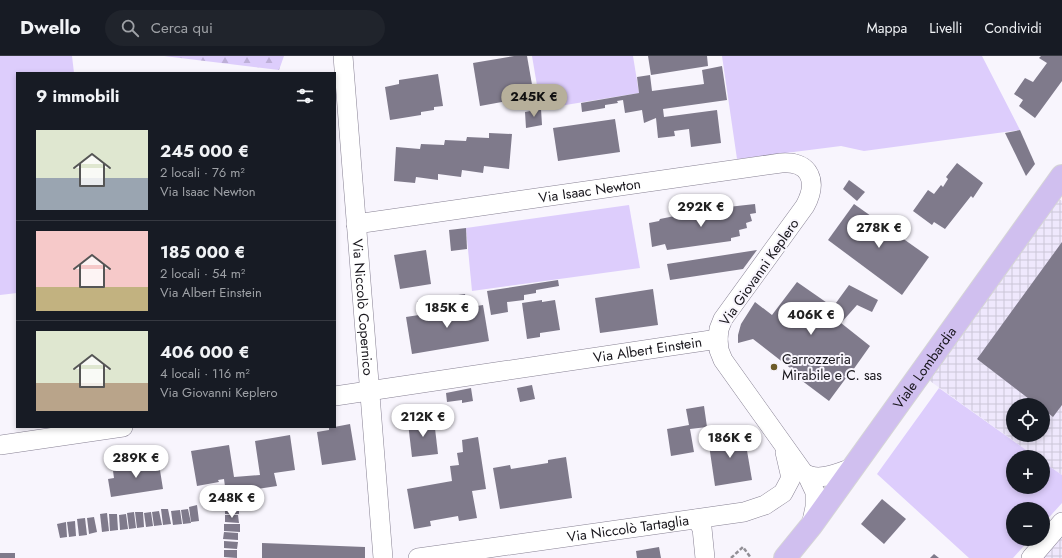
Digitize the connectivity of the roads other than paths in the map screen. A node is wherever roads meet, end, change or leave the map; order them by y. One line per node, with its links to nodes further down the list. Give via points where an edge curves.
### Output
1 (343, 56): 4 (street, Via Niccolò Copernico)
2 (1062, 176): 11 (main road, Viale Lombardia)
3 (805, 206): 4 (street, Via Isaac Newton, via 811,192 810,174 804,168 789,162); 5 (street, Via Giovanni Keplero, via 723,319)
4 (356, 224): 6 (street, Via Niccolò Copernico)
5 (718, 339): 6 (street, Via Albert Einstein); 10 (street, Via Albert Einstein, via 723,360)
6 (370, 391): 7 (street, Via Albert Einstein); 16 (street, Via Niccolò Copernico)
7 (336, 396)
8 (116, 428): 9 (street)
9 (0, 445)
10 (784, 445): 12 (street, Via Albert Einstein); 13 (street, Via Niccolò Tartaglia, via 790,478 783,493 765,505 744,512)
11 (852, 468): 12 (street, via 825,477); 15 (main road, Viale Lombardia)
12 (807, 475): 15 (street, Via Albert Einstein, via 815,492)
13 (696, 519): 17 (street, Via Niccolò Tartaglia); 18 (street, via 702,528)
14 (1062, 522): 20 (street)
15 (811, 526): 19 (main road, Viale Lombardia)
16 (383, 558)
17 (418, 558)
18 (705, 558)
19 (785, 558)
20 (1031, 558)

